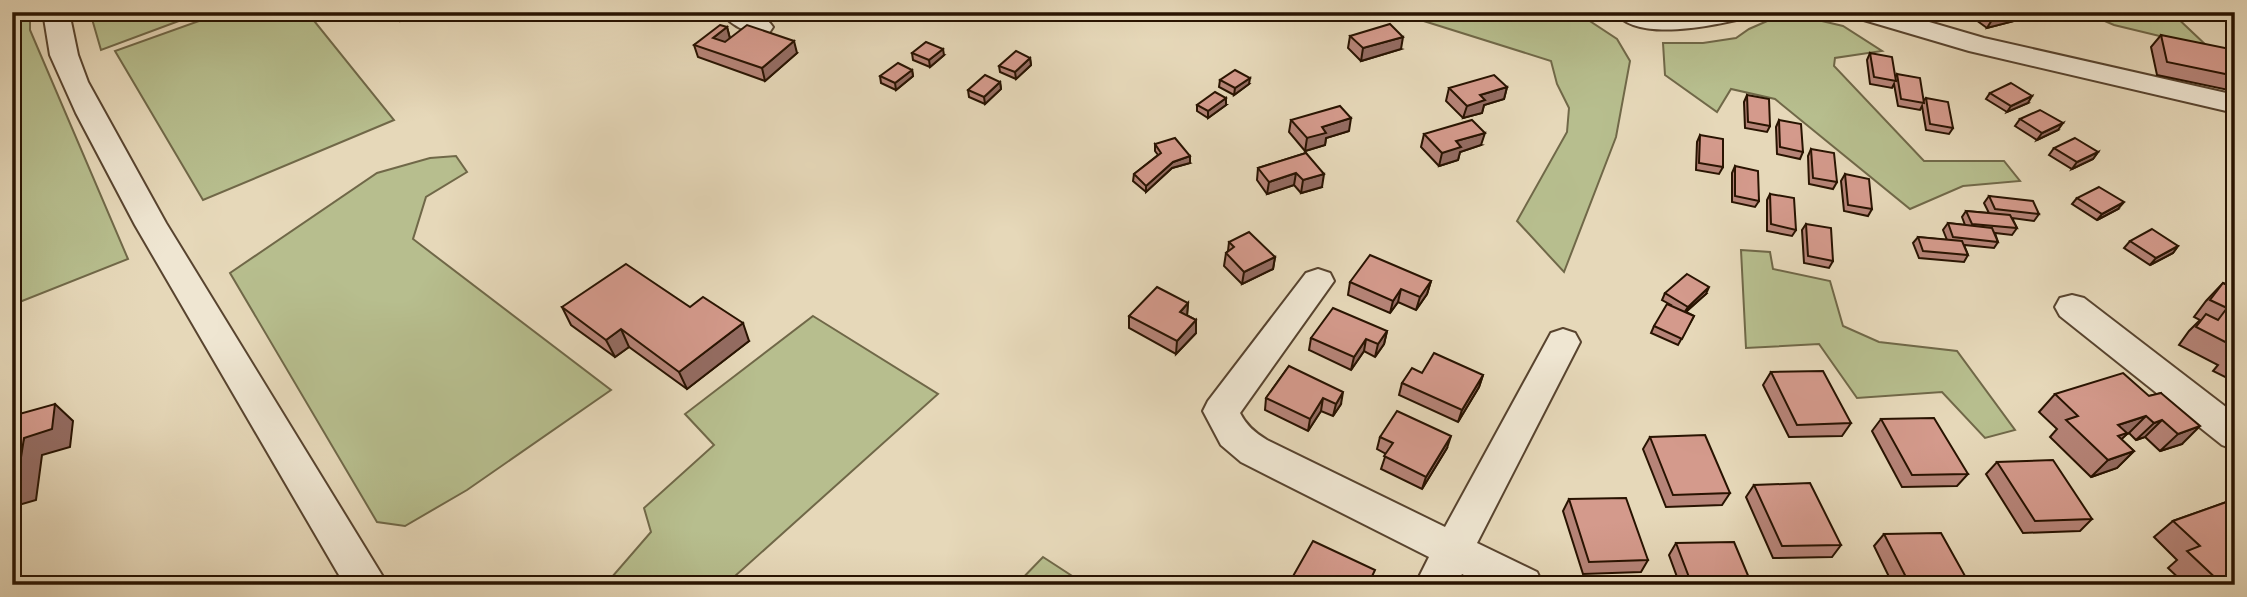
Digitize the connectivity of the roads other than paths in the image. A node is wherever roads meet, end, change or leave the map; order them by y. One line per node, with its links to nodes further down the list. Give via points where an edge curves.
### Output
1 (56, 12): 14 (street, via 64,55 90,113 167,252)
2 (734, 12): 7 (street)
3 (1628, 12): 6 (street, via 1651,21)
4 (1736, 12): 6 (street)
5 (1866, 12): 8 (street, via 1990,48)
6 (1703, 16)
7 (761, 27)
8 (2235, 104)
9 (1318, 281): 13 (street, via 1221,411 1229,430 1254,451)
10 (2072, 307): 12 (street)
11 (1563, 342): 13 (street)
12 (2235, 435)
13 (1452, 551): 15 (street); 16 (street)
14 (368, 585)
15 (1435, 585)
16 (1523, 585)

